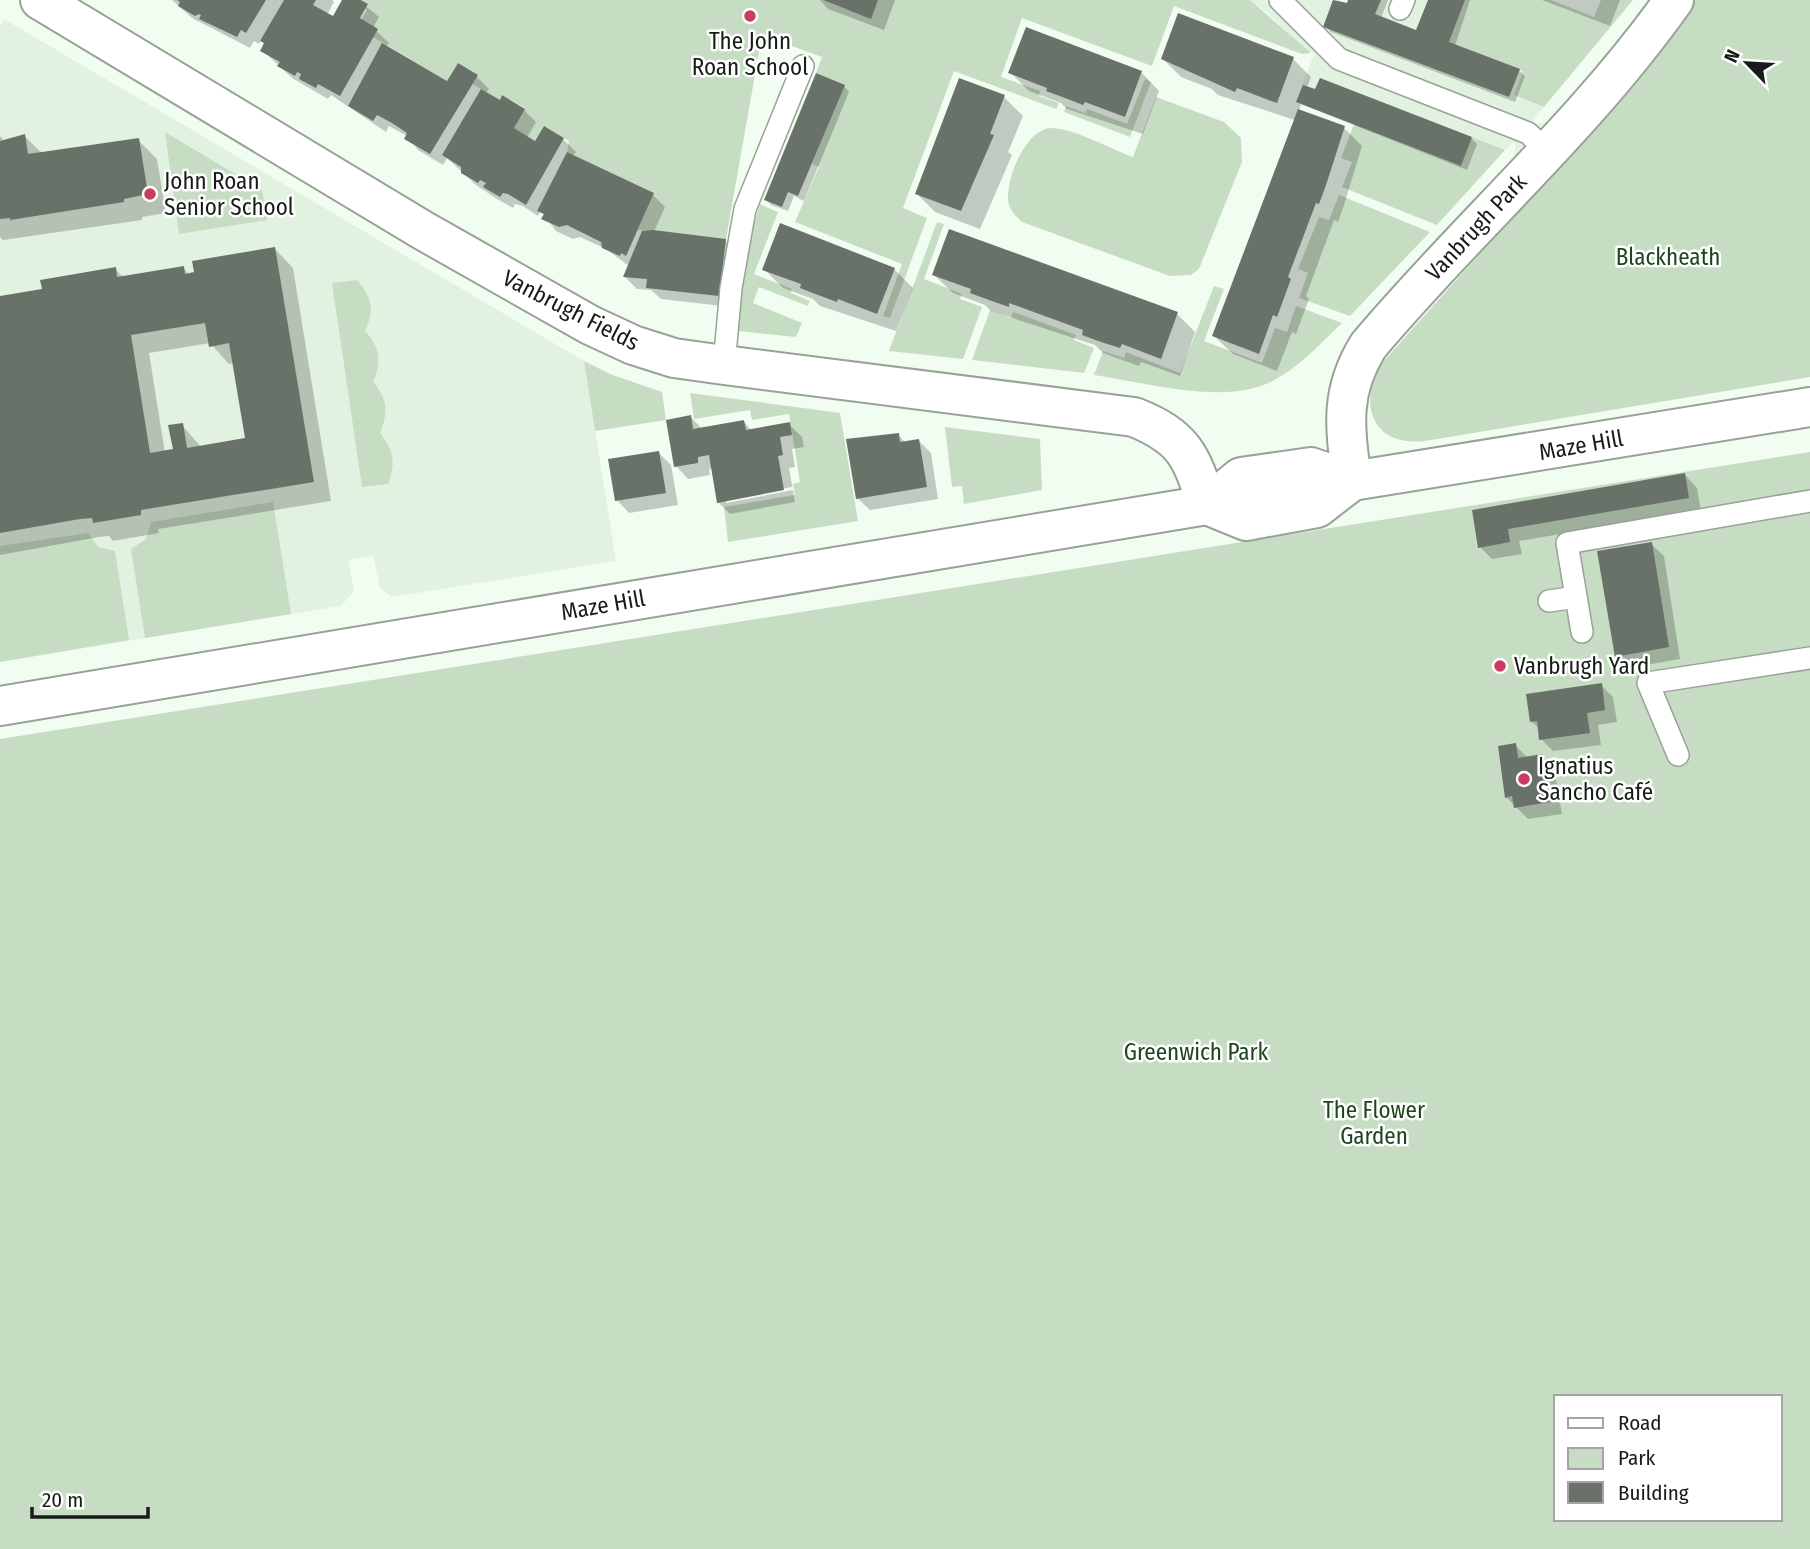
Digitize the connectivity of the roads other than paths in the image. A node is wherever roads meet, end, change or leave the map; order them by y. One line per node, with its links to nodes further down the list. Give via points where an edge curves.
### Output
1 (40, 0): 6 (street, Vanbrugh Fields, via 424,231 590,325 674,358)
2 (1280, 0): 5 (lane, via 1339,59 1528,133)
3 (1674, 0): 5 (street, Vanbrugh Park)
4 (803, 66): 6 (lane, via 745,209)
5 (1547, 151): 8 (street, Vanbrugh Park, via 1392,317 1354,369 1345,423)
6 (724, 365): 10 (street, Vanbrugh Fields, via 1134,417 1161,428 1182,444)
7 (1810, 407): 8 (street, Maze Hill)
8 (1352, 481): 10 (street, Maze Hill, via 1317,508 1246,521)
9 (1810, 501): 11 (lane, via 1567,543)
10 (1207, 505): 15 (street, Maze Hill)
11 (1576, 597): 12 (lane); 13 (lane)
12 (1549, 601)
13 (1582, 632)
14 (1810, 658): 16 (lane, via 1648,683)
15 (0, 706)
16 (1678, 755)

